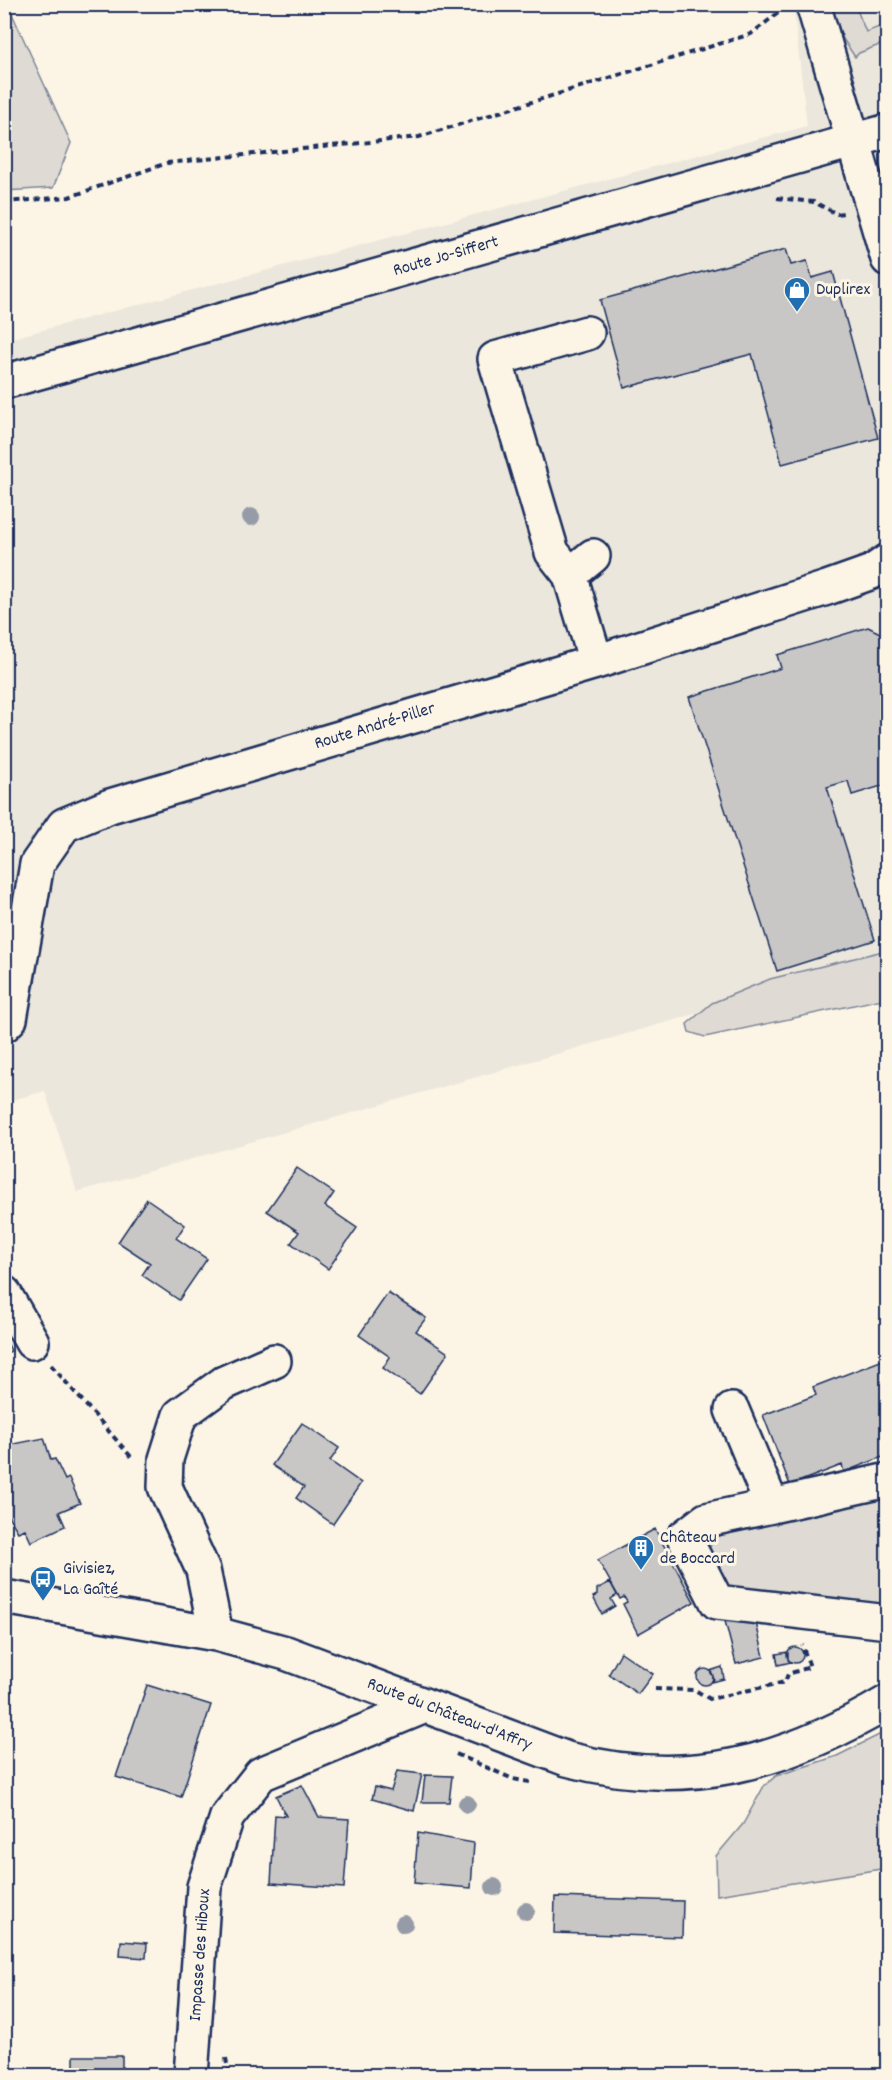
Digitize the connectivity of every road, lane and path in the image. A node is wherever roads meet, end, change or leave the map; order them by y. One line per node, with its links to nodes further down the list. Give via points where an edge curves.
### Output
1 (790, 4): 5 (path, via 751,34 418,137 167,163 69,197)
2 (813, 4): 4 (street)
3 (888, 131): 4 (street, Route Jo-Siffert)
4 (854, 142): 6 (street); 8 (street, Route Jo-Siffert)
5 (4, 202)
6 (888, 259)
7 (587, 333): 10 (street, via 495,359 552,552 582,565)
8 (4, 382)
9 (888, 561): 10 (street, Route André-Piller, via 872,572 828,588)
10 (596, 662): 11 (street, Route André-Piller, via 110,806 64,825 37,864 10,1019)
11 (4, 1025)
12 (4, 1293): 13 (street)
13 (32, 1342): 17 (path, via 136,1463)
14 (274, 1362): 17 (street, via 224,1383 180,1415 166,1459)
15 (732, 1410): 18 (street)
16 (888, 1480): 18 (street)
17 (165, 1487): 22 (street, via 203,1570)
18 (772, 1506): 20 (street, via 706,1520 684,1537 717,1602)
19 (4, 1597): 22 (street, Route du Château-d'Affry)
20 (789, 1612): 21 (street); 23 (path, via 810,1668 788,1674 785,1682 710,1699 695,1690)
21 (888, 1622)
22 (216, 1634): 25 (street, Route du Château-d'Affry, via 286,1653)
23 (655, 1689)
24 (888, 1702): 25 (street, Route du Château-d'Affry, via 818,1740 746,1765 647,1774 607,1770 567,1759)
25 (424, 1706): 26 (street, Impasse des Hiboux, via 261,1774 227,1817 204,1887)
26 (191, 2076)

